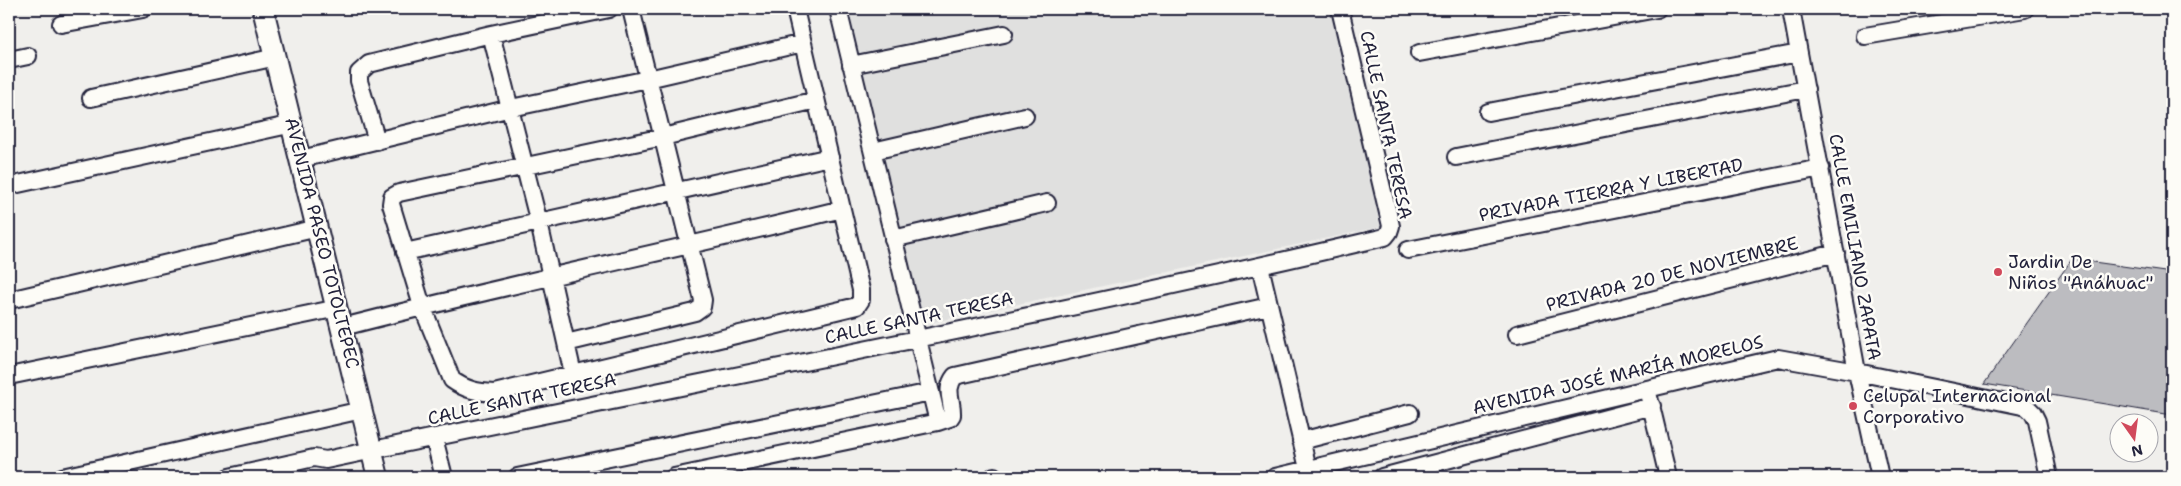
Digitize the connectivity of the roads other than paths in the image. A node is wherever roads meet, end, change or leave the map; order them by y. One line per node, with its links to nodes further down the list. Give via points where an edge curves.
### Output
1 (143, 9): 11 (street)
2 (263, 9): 19 (main road, AVENIDA PASEO TOTOLTEPEC)
3 (609, 9): 12 (street)
4 (631, 9): 22 (street)
5 (795, 9): 15 (street)
6 (838, 9): 21 (street)
7 (1340, 9): 49 (street, CALLE SANTA TERESA, via 1391,226 1385,237)
8 (1657, 9): 16 (street)
9 (1791, 9): 17 (street, CALLE EMILIANO ZAPATA)
10 (2026, 9): 14 (street)
11 (61, 24)
12 (491, 34): 26 (street); 31 (street, via 369,64 364,68 359,81)
13 (1004, 34): 21 (street)
14 (1866, 36)
15 (803, 43): 22 (street); 25 (street)
16 (1419, 53)
17 (1799, 53): 23 (street, CALLE EMILIANO ZAPATA); 27 (street)
18 (28, 56): 20 (street)
19 (276, 58): 24 (street); 29 (main road, AVENIDA PASEO TOTOLTEPEC)
20 (9, 60)
21 (851, 65): 32 (street)
22 (648, 79): 26 (street); 30 (street)
23 (1806, 89): 34 (street); 37 (street, CALLE EMILIANO ZAPATA)
24 (92, 98)
25 (816, 100): 30 (street); 33 (street)
26 (511, 108): 31 (street); 36 (street)
27 (1488, 112)
28 (1025, 116): 32 (street)
29 (293, 124): 35 (main road, AVENIDA PASEO TOTOLTEPEC); 38 (street)
30 (663, 137): 36 (street); 39 (street)
31 (377, 141): 35 (street)
32 (872, 151): 44 (street)
33 (830, 157): 39 (street); 41 (street)
34 (1456, 157)
35 (301, 159): 43 (main road, AVENIDA PASEO TOTOLTEPEC)
36 (526, 166): 42 (street); 47 (street, via 392,197 391,204)
37 (1821, 168): 46 (street, PRIVADA TIERRA Y LIBERTAD); 48 (street, CALLE EMILIANO ZAPATA)
38 (9, 186)
39 (676, 192): 42 (street); 45 (street)
40 (1046, 203): 44 (street)
41 (842, 209): 45 (street); 59 (street, via 861,290 857,306)
42 (540, 223): 47 (street); 50 (street)
43 (318, 228): 51 (street); 54 (main road, AVENIDA PASEO TOTOLTEPEC)
44 (893, 239): 56 (street)
45 (690, 246): 50 (street); 57 (street, via 702,307 695,312)
46 (1408, 250)
47 (406, 252): 52 (street)
48 (1836, 253): 55 (street, PRIVADA 20 DE NOVIEMBRE); 58 (street, CALLE EMILIANO ZAPATA)
49 (1260, 266): 53 (street); 56 (street, CALLE SANTA TERESA)
50 (551, 276): 52 (street); 57 (street)
51 (9, 300)
52 (422, 306): 54 (street); 59 (street, via 452,380 462,388 494,393)
53 (1269, 306): 66 (street, via 954,376 948,390 952,415); 68 (street)
54 (340, 318): 60 (street); 64 (main road, AVENIDA PASEO TOTOLTEPEC)
55 (1517, 334)
56 (918, 339): 62 (street); 67 (street, CALLE SANTA TERESA)
57 (566, 343): 59 (street)
58 (1857, 372): 61 (street, AVENIDA JOSÉ MARÍA MORELOS, via 1778,358); 80 (street, CALLE EMILIANO ZAPATA); 81 (street, AVENIDA JOSÉ MARÍA MORELOS, via 2027,407 2037,421)
59 (573, 374)
60 (9, 376)
61 (1647, 388): 63 (street); 70 (street, AVENIDA JOSÉ MARÍA MORELOS)
62 (930, 392): 66 (street); 75 (street)
63 (1652, 406): 78 (street); 79 (street)
64 (362, 410): 69 (main road, AVENIDA PASEO TOTOLTEPEC); 71 (street)
65 (1410, 413): 68 (street)
66 (938, 422): 76 (street)
67 (434, 438): 69 (street, CALLE SANTA TERESA); 74 (street)
68 (1301, 441): 70 (street)
69 (372, 450): 72 (street, CALLE SANTA TERESA, via 326,460 314,458); 73 (main road, AVENIDA PASEO TOTOLTEPEC)
70 (1309, 473): 77 (street, AVENIDA JOSÉ MARÍA MORELOS)
71 (62, 477)
72 (229, 477)
73 (378, 477)
74 (444, 477)
75 (517, 477)
76 (674, 477)
77 (1275, 477)
78 (1382, 477)
79 (1668, 477)
80 (1880, 477)
81 (2049, 477)

